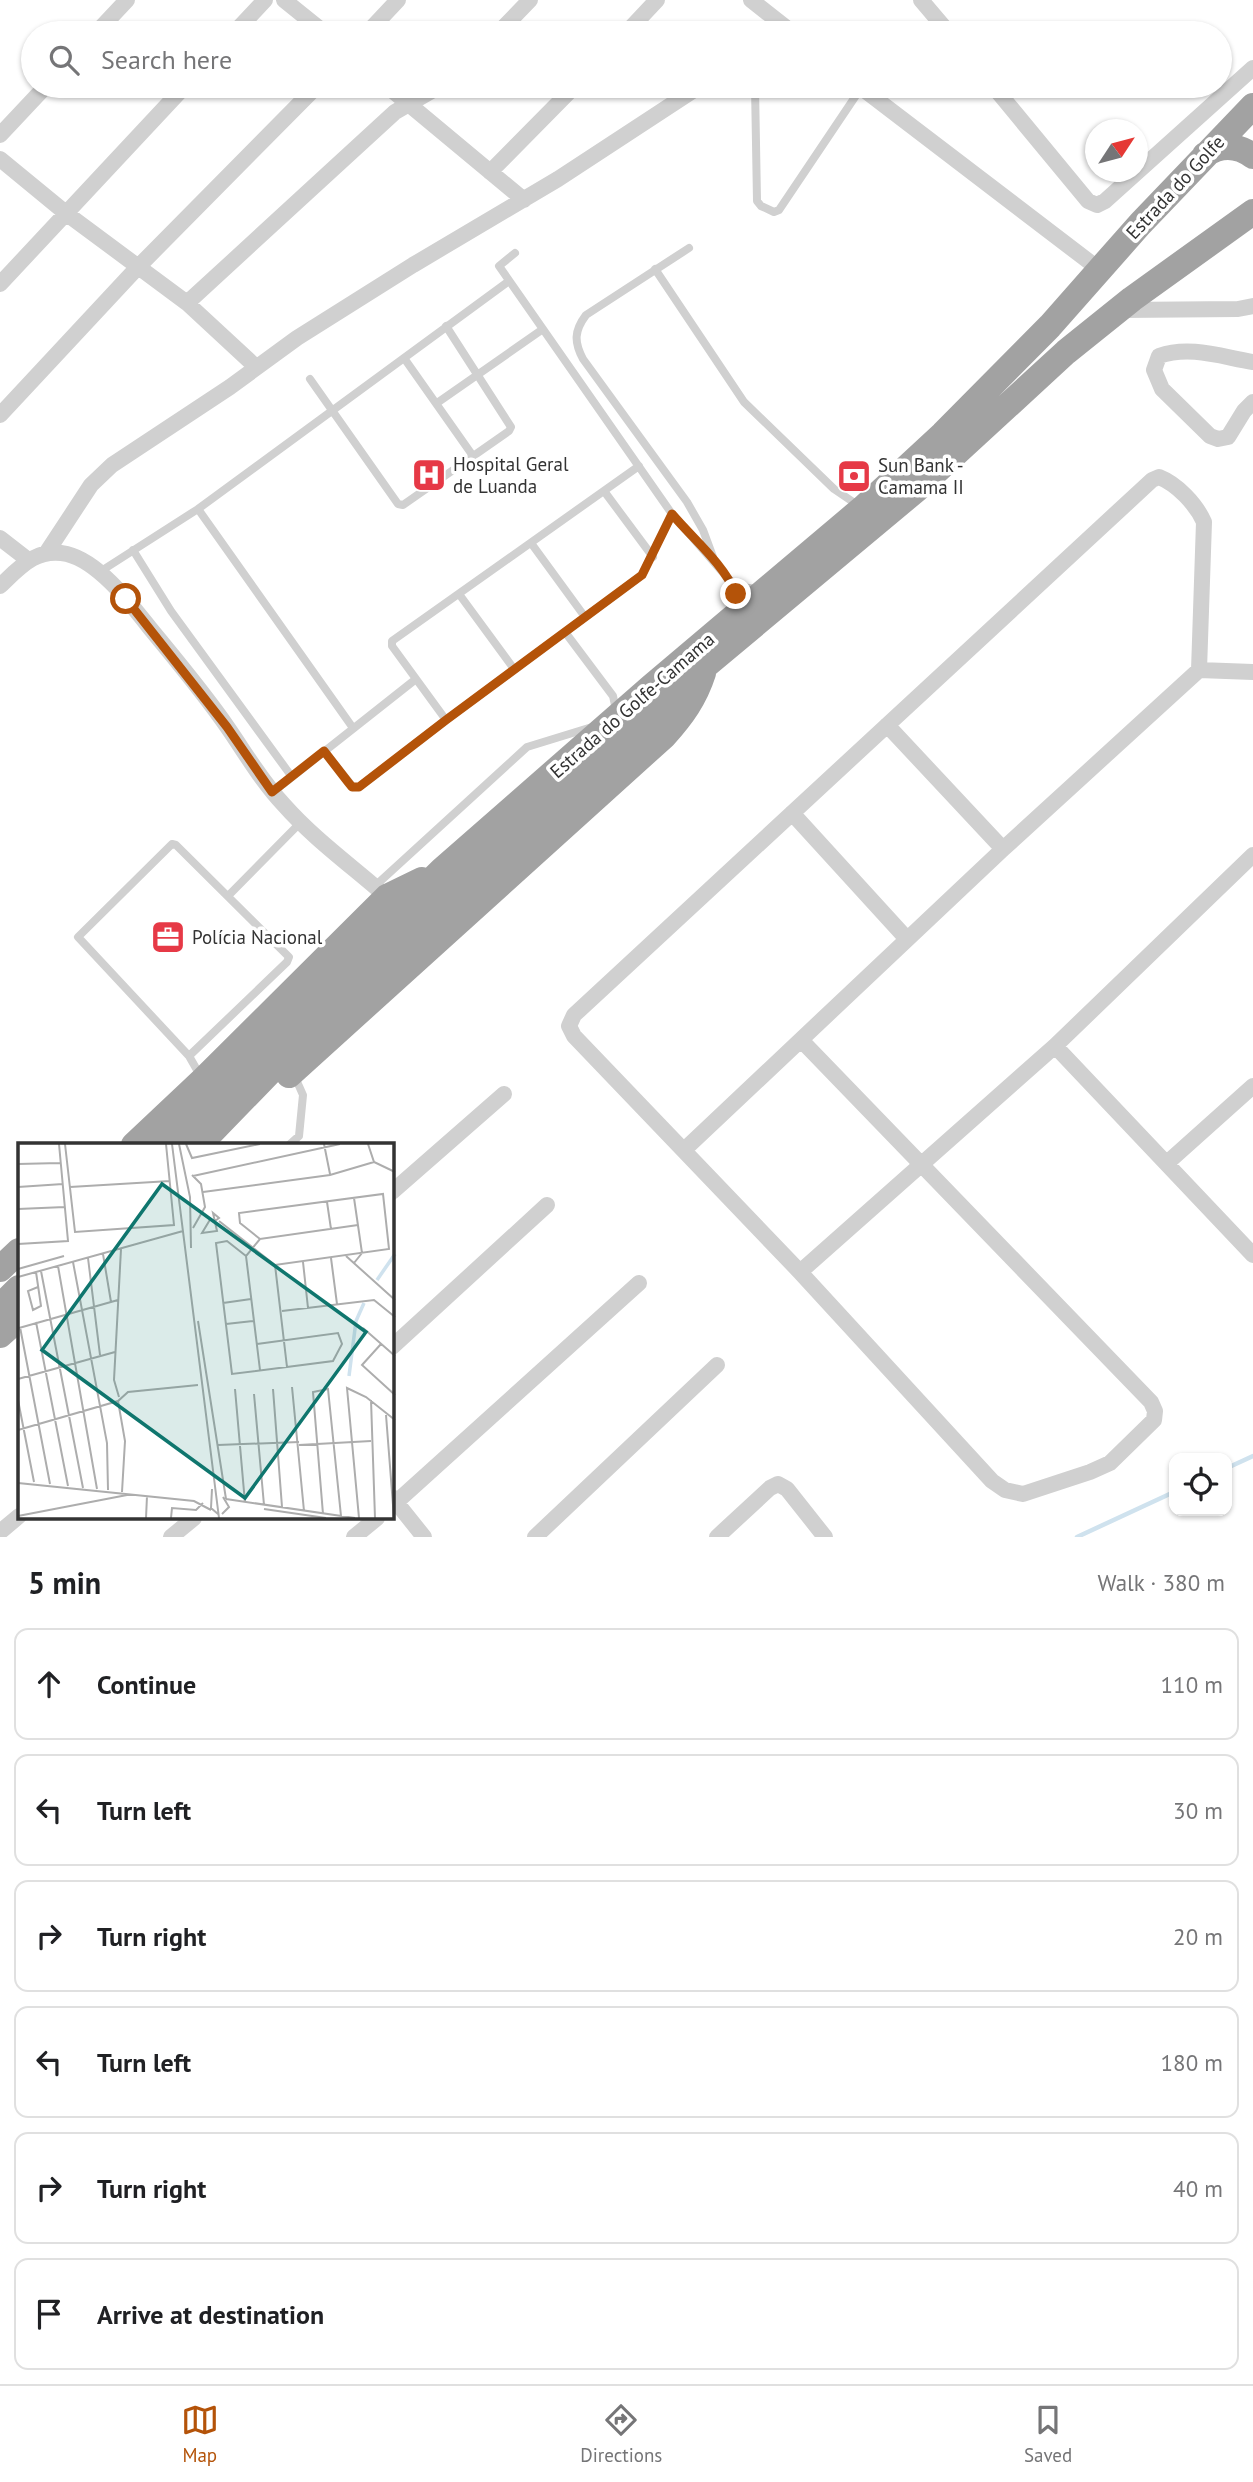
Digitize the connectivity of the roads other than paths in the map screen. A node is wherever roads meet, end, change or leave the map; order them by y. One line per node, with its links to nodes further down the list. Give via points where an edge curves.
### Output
1 (127, 0): 9 (street)
2 (265, 0): 10 (street)
3 (284, 0): 11 (street)
4 (398, 0): 12 (street)
5 (530, 0): 13 (street)
6 (657, 0): 14 (street)
7 (751, 0): 15 (street)
8 (921, 0): 16 (street)
9 (107, 21)
10 (245, 21)
11 (310, 21)
12 (379, 21)
13 (510, 21)
14 (637, 21)
15 (773, 21)
16 (939, 21)
17 (1253, 68): 18 (street)
18 (1232, 87)
19 (35, 98): 33 (street)
20 (175, 98): 40 (street)
21 (305, 98): 43 (street)
22 (401, 98): 31 (street)
23 (417, 98): 31 (street)
24 (563, 98): 37 (street)
25 (681, 98): 38 (street)
26 (755, 98): 27 (lane, via 757,201 774,212)
27 (853, 98)
28 (874, 98): 45 (street)
29 (1002, 98): 30 (street, via 1088,201 1097,205)
30 (1220, 98)
31 (407, 103): 37 (street); 48 (street)
32 (1253, 106): 34 (highway, Estrada do Golfe)
33 (0, 135)
34 (1205, 155): 35 (highway, via 1228,147); 45 (highway, Estrada do Golfe)
35 (1253, 156)
36 (0, 159): 40 (street)
37 (489, 172): 38 (street)
38 (524, 200): 55 (street)
39 (1253, 212): 49 (highway)
40 (67, 214): 43 (street); 47 (street)
41 (689, 248): 44 (lane)
42 (515, 253): 46 (lane, via 498,264)
43 (137, 268): 48 (street); 61 (street)
44 (655, 269): 65 (lane, via 744,402 834,489); 74 (lane, via 586,315 575,336 577,346 687,502)
45 (1100, 270): 65 (highway, Estrada do Golfe-Camama, via 998,380)
46 (509, 281): 51 (lane); 52 (lane)
47 (0, 284)
48 (187, 303): 55 (street)
49 (1125, 304): 50 (street); 83 (highway, Estrada do Golfe-Camama, via 917,489)
50 (1253, 306)
51 (446, 326): 53 (lane); 56 (lane)
52 (543, 329): 56 (lane); 63 (lane)
53 (404, 358): 59 (lane); 60 (lane)
54 (1253, 362): 58 (street, via 1215,353 1173,351 1160,356 1154,370 1162,389 1218,439 1228,437)
55 (256, 367): 71 (street, via 111,465 91,485)
56 (479, 375): 59 (lane); 62 (lane, via 511,427)
57 (310, 379): 60 (lane)
58 (1253, 402)
59 (437, 403): 62 (lane)
60 (332, 409): 62 (lane, via 398,504); 66 (lane)
61 (0, 415)
62 (473, 456)
63 (639, 466): 64 (lane); 67 (lane)
64 (604, 491): 69 (lane); 72 (lane)
65 (863, 508): 78 (highway, Estrada do Golfe-Camama)
66 (198, 509): 70 (lane); 93 (lane)
67 (672, 514): 72 (lane); 74 (lane)
68 (0, 538): 73 (street)
69 (531, 543): 79 (lane); 80 (lane)
70 (134, 550): 75 (lane); 95 (lane, via 170,611)
71 (47, 552): 73 (street); 75 (street, via 69,554)
72 (653, 557): 80 (lane, via 642,575)
73 (27, 559): 77 (street)
74 (714, 560): 76 (lane)
75 (98, 573): 96 (street, via 126,599 188,675)
76 (730, 581): 78 (lane, via 756,589); 81 (lane, via 738,607)
77 (0, 586)
78 (771, 586): 81 (highway, Estrada do Golfe-Camama)
79 (459, 594): 84 (lane); 87 (lane, via 391,643)
80 (585, 617): 82 (lane)
81 (727, 624): 91 (highway, Estrada do Golfe-Camama, via 640,690)
82 (565, 632): 84 (lane); 88 (lane)
83 (705, 666): 108 (highway, via 684,714 664,736); 114 (highway, Estrada do Golfe-Camama, via 412,929)
84 (514, 669): 90 (lane)
85 (1199, 670): 86 (street); 92 (street, via 1204,522 1170,482 1158,478); 99 (street)
86 (1253, 672)
87 (416, 679): 90 (lane); 93 (lane)
88 (609, 689): 89 (lane); 91 (lane, via 616,704)
89 (618, 693)
90 (446, 720): 94 (lane, via 359,787 352,787)
91 (614, 720): 101 (highway, Estrada do Golfe-Camama); 102 (lane, via 527,747)
92 (887, 725): 97 (street); 99 (street)
93 (354, 728): 94 (lane)
94 (324, 751): 95 (lane)
95 (292, 777): 96 (lane)
96 (272, 792): 98 (street)
97 (792, 813): 104 (street); 117 (street, via 574,1015 569,1026)
98 (302, 822): 102 (street); 103 (lane)
99 (1003, 849): 104 (street)
100 (1253, 855): 106 (street)
101 (442, 870): 102 (highway); 113 (highway, Estrada do Golfe-Camama)
102 (381, 891): 109 (highway)
103 (229, 896): 107 (lane, via 289,957); 107 (lane, via 172,844 78,937)
104 (908, 939): 105 (street)
105 (802, 1040): 117 (street); 119 (street)
106 (1055, 1046): 118 (street); 119 (street)
107 (189, 1056): 109 (lane)
108 (292, 1072): 115 (highway); 116 (lane, via 303,1095 299,1136)
109 (203, 1080): 112 (highway)
110 (1253, 1086): 118 (street)
111 (504, 1094): 120 (street)
112 (136, 1143)
113 (170, 1143)
114 (201, 1143)
115 (225, 1143)
116 (291, 1143)
117 (684, 1150): 125 (street)
118 (1167, 1163): 123 (street)
119 (922, 1165): 125 (street); 125 (street, via 1151,1402 1154,1420 1110,1463 1023,1494 1005,1490)
120 (394, 1190)
121 (547, 1205): 129 (street)
122 (18, 1252): 124 (highway)
123 (1253, 1255)
124 (0, 1269)
125 (800, 1272)
126 (639, 1283): 131 (street)
127 (18, 1291): 128 (highway)
128 (7, 1329)
129 (394, 1345)
130 (717, 1365): 140 (street)
131 (394, 1500)
132 (394, 1502): 139 (street)
133 (18, 1517): 136 (street)
134 (192, 1520): 137 (street)
135 (375, 1520): 138 (street)
136 (0, 1532)
137 (172, 1537)
138 (354, 1537)
139 (424, 1537)
140 (535, 1537)
141 (717, 1537): 142 (street, via 778,1484)
142 (825, 1537)

